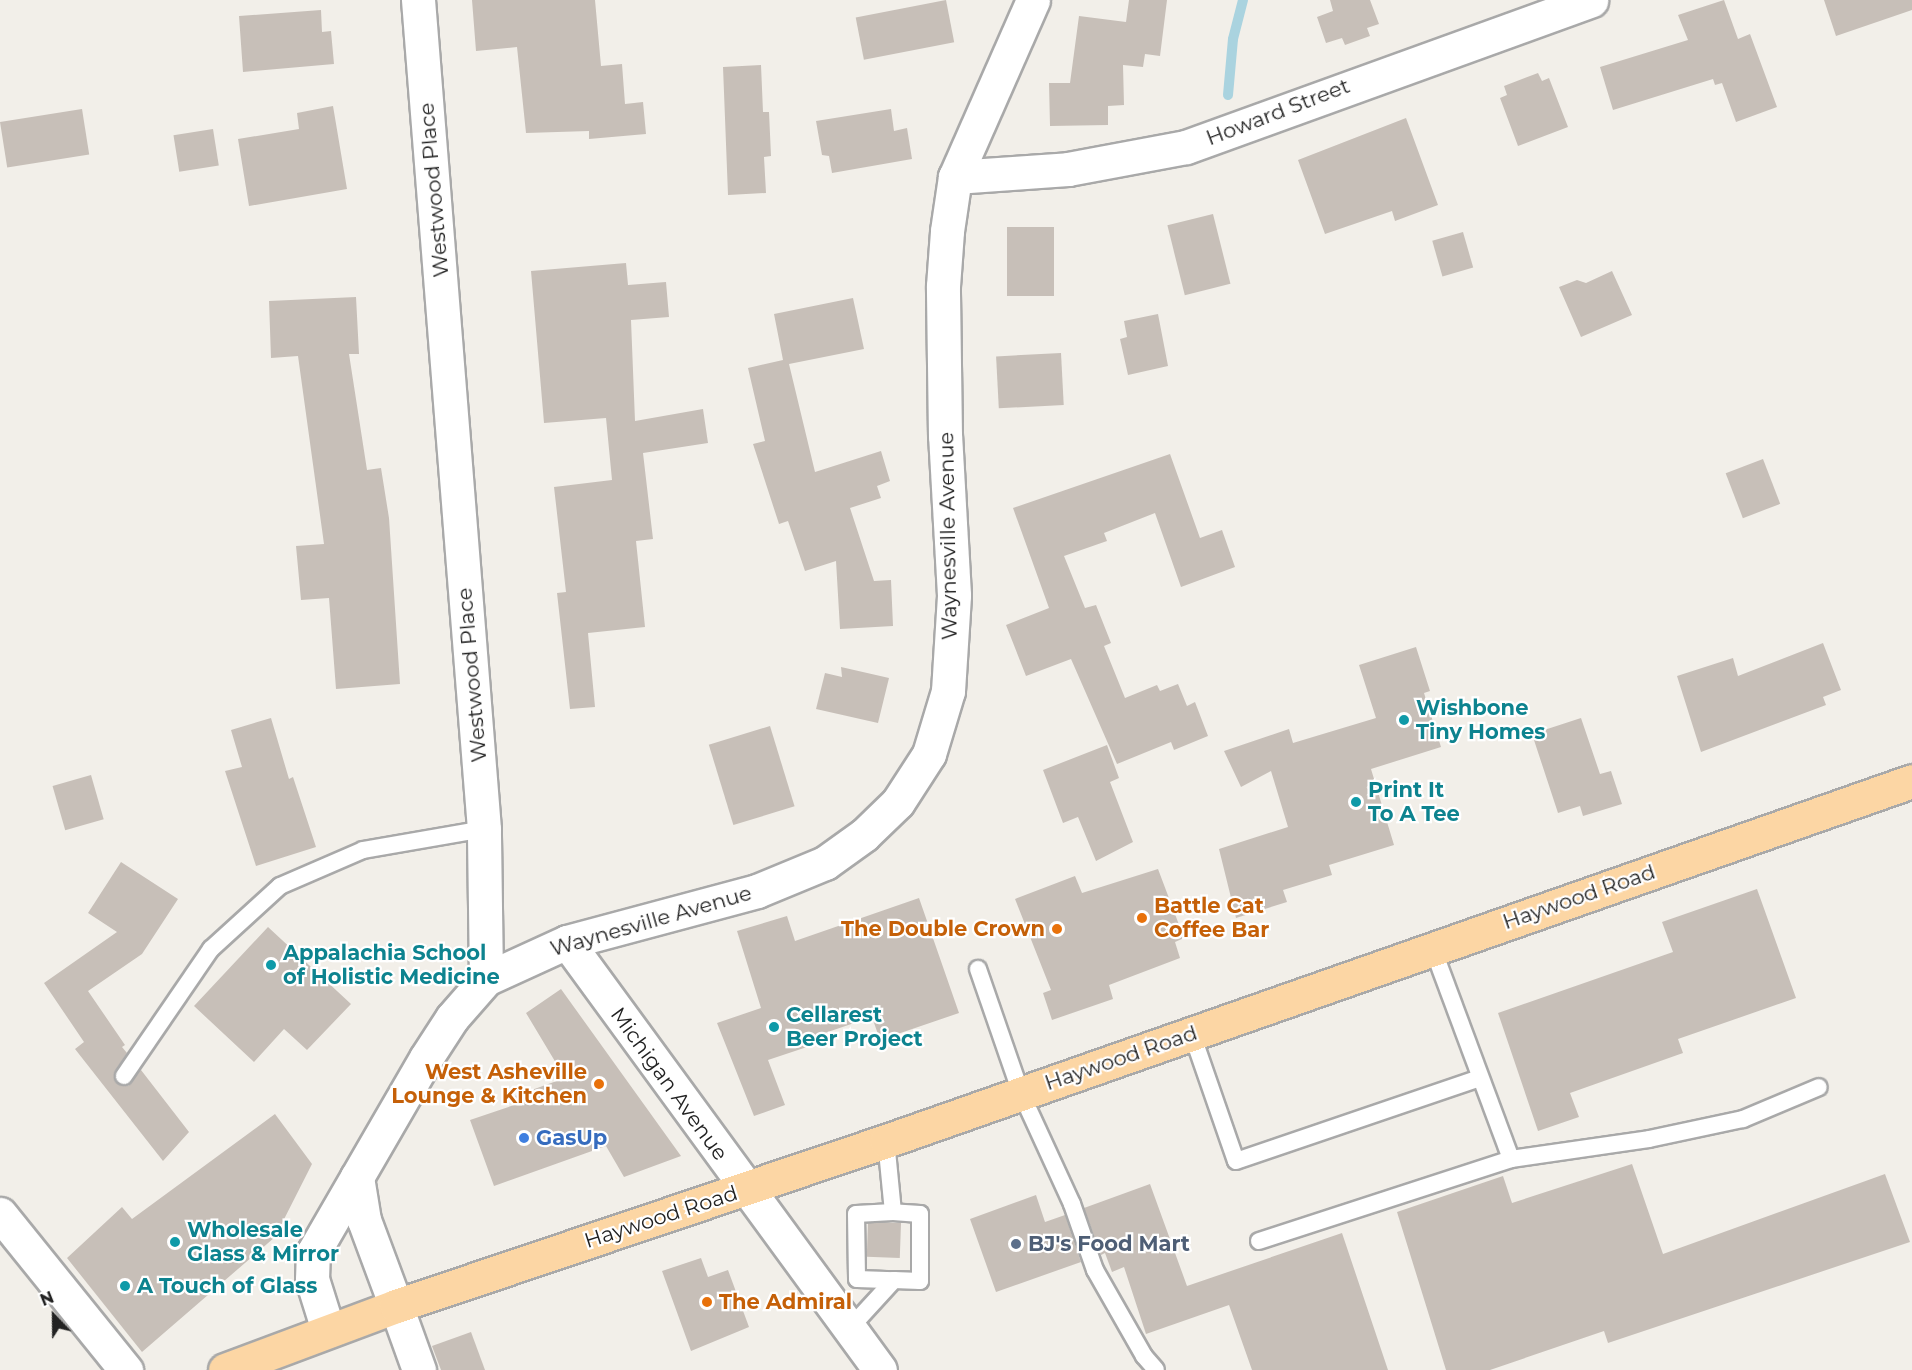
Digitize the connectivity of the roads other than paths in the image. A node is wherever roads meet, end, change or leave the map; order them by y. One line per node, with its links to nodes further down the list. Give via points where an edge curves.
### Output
1 (418, 0): 6 (street, Westwood Place)
2 (1033, 0): 4 (street, Waynesville Avenue)
3 (1591, 0): 4 (street, Howard Street, via 1186,147 1068,169)
4 (955, 177): 7 (street, Waynesville Avenue, via 943,286 945,436 954,595 948,691 930,754 898,802 864,836 825,863 757,891)
5 (1912, 781): 8 (main road, Haywood Road)
6 (484, 829): 10 (street, Westwood Place); 12 (lane, via 363,850 280,886 211,949)
7 (567, 942): 10 (street, Waynesville Avenue); 19 (street, Michigan Avenue)
8 (1433, 949): 11 (main road, Haywood Road); 13 (lane)
9 (978, 969): 15 (lane)
10 (486, 979): 18 (street, via 446,1028)
11 (1192, 1034): 13 (lane, via 1236,1161); 15 (main road, Haywood Road)
12 (124, 1076)
13 (1480, 1078): 17 (lane)
14 (1820, 1087): 17 (lane, via 1743,1119 1649,1139)
15 (1021, 1093): 16 (main road, Haywood Road); 31 (lane, via 1072,1204 1095,1270)
16 (886, 1141): 19 (main road, Haywood Road); 20 (lane)
17 (1511, 1160): 22 (lane)
18 (357, 1177): 24 (street, via 364,1220); 26 (street, via 313,1253 312,1279)
19 (745, 1190): 24 (main road, Haywood Road); 25 (street, Michigan Avenue)
20 (893, 1212): 23 (lane, via 920,1214 920,1281); 23 (lane, via 856,1214 857,1279)
21 (0, 1214): 27 (street)
22 (1259, 1240)
23 (894, 1280): 25 (lane)
24 (396, 1306): 26 (main road, Haywood Road); 29 (street)
25 (850, 1328): 30 (street, Michigan Avenue)
26 (328, 1330): 28 (main road, Haywood Road)
27 (126, 1370)
28 (225, 1370)
29 (419, 1370)
30 (880, 1370)
31 (1156, 1370)

